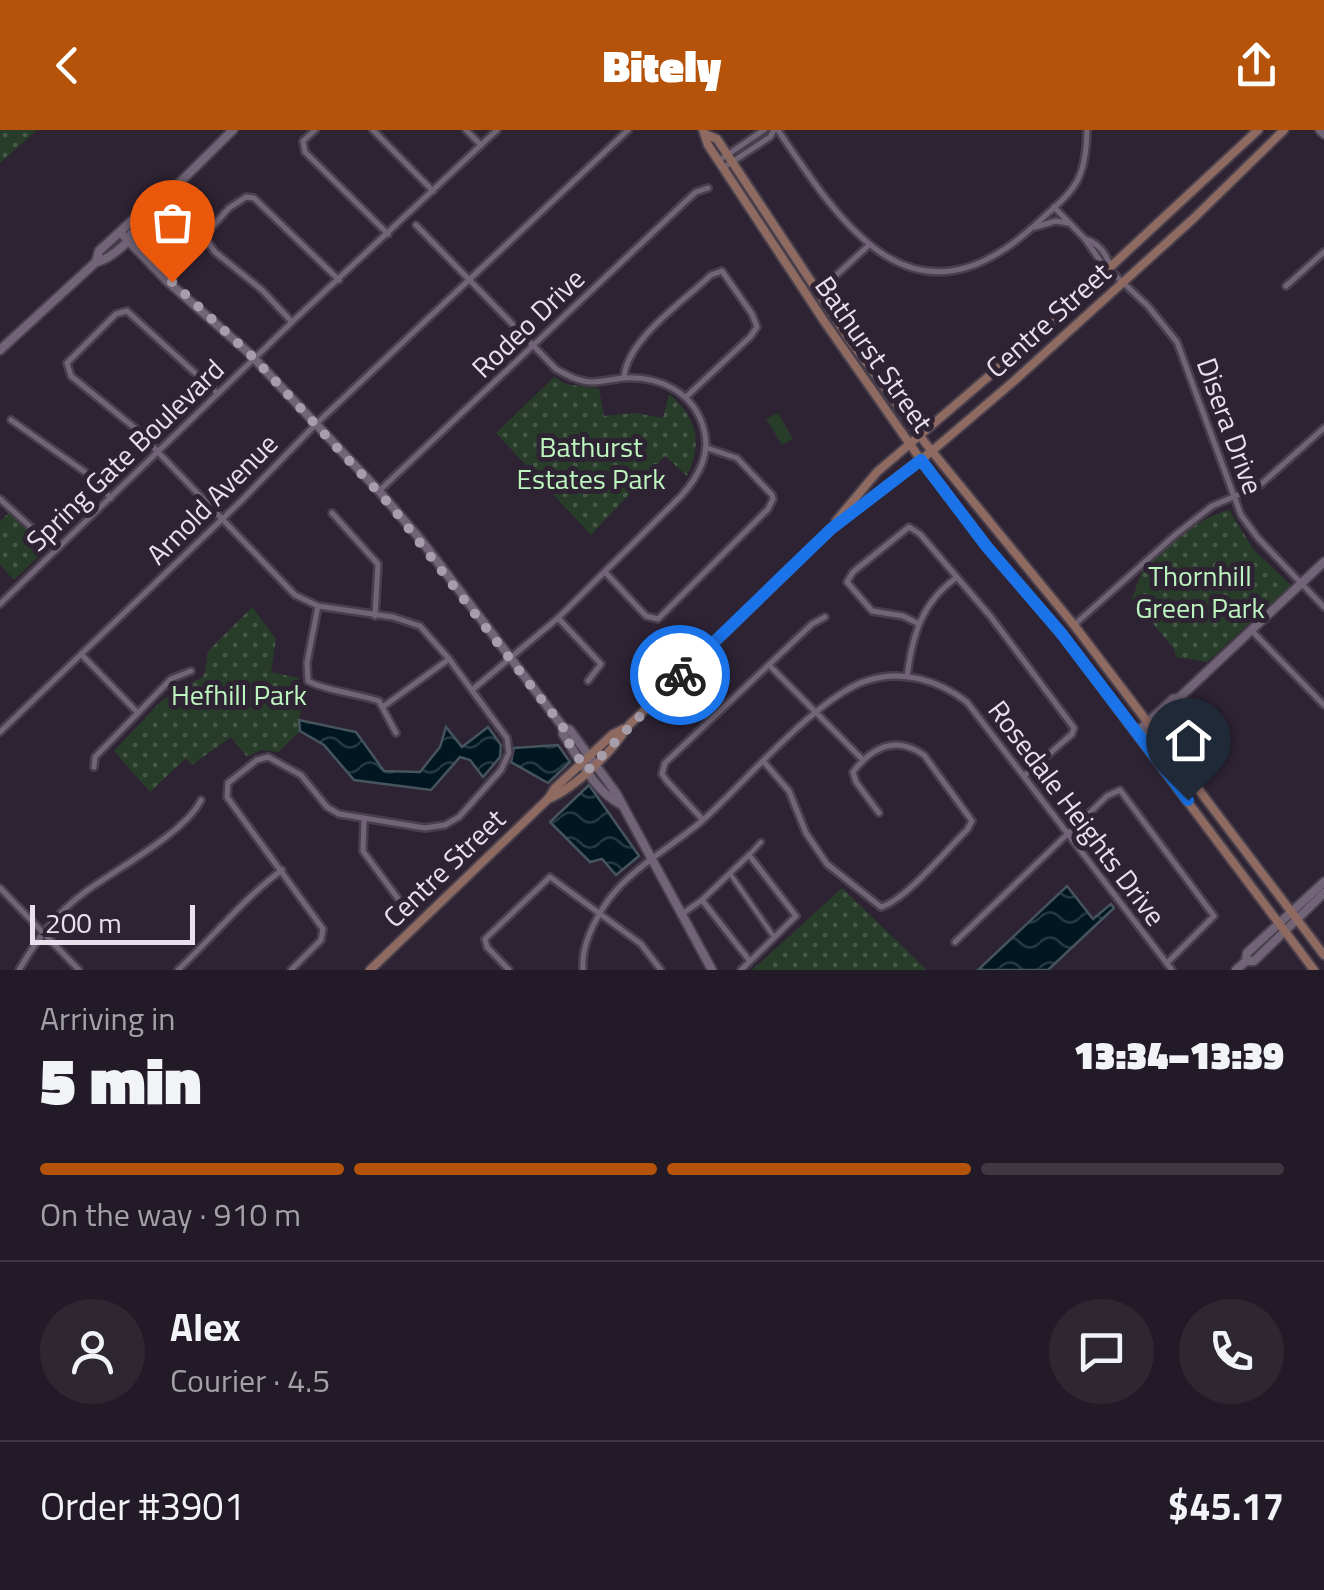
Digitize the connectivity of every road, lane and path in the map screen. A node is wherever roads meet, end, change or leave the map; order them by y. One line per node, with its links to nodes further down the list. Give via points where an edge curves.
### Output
1 (232, 130): 18 (street)
2 (316, 130): 24 (street, via 303,141 305,152)
3 (373, 130): 17 (street)
4 (466, 130): 13 (street)
5 (497, 130): 13 (street, Spring Gate Boulevard)
6 (628, 130): 31 (street, Arnold Avenue)
7 (776, 130): 14 (street); 26 (street, via 829,206)
8 (1087, 130): 19 (street, via 1081,178)
9 (1258, 130): 29 (main road, Centre Street)
10 (1284, 130): 32 (main road, Centre Street)
11 (704, 132): 14 (main road, Bathurst Street); 15 (main road, Bathurst Street)
12 (760, 132): 14 (street)
13 (481, 146): 17 (street, Spring Gate Boulevard)
14 (731, 158): 15 (street); 34 (main road, Bathurst Street)
15 (721, 165): 46 (main road, Bathurst Street)
16 (708, 188): 36 (street, Rodeo Drive, via 696,192)
17 (433, 191): 24 (street, Spring Gate Boulevard)
18 (163, 199): 23 (street); 25 (street)
19 (1054, 208): 20 (street, Disera Drive); 22 (street)
20 (1069, 223): 22 (street); 29 (street, Disera Drive, via 1101,249)
21 (416, 225): 31 (street)
22 (1032, 228): 26 (street, via 996,255 945,271 910,268)
23 (122, 229): 25 (street); 28 (street)
24 (388, 234): 30 (street, Spring Gate Boulevard)
25 (130, 238): 28 (street, via 108,260); 38 (street)
26 (869, 245): 34 (street)
27 (1324, 252): 33 (street)
28 (96, 262): 37 (street)
29 (1111, 268): 32 (street, Disera Drive); 45 (main road, Centre Street)
30 (339, 280): 35 (street, Spring Gate Boulevard); 35 (street, via 254,198 229,208 206,234 209,245)
31 (470, 280): 36 (street); 43 (street, Arnold Avenue)
32 (1124, 282): 48 (main road, Centre Street); 52 (street, Disera Drive, via 1177,342)
33 (1286, 286)
34 (818, 292): 45 (main road, Bathurst Street)
35 (292, 322): 38 (street, Spring Gate Boulevard)
36 (534, 345): 39 (street, via 576,379); 51 (street, Rodeo Drive)
37 (0, 350)
38 (254, 358): 40 (street, Spring Gate Boulevard); 43 (street)
39 (624, 378): 41 (street, via 650,379); 41 (street, via 626,360 640,341 722,270 757,327)
40 (217, 393): 49 (street, Spring Gate Boulevard); 49 (street, via 127,311 69,358 71,376)
41 (686, 397): 47 (street, via 699,413)
42 (11, 420): 54 (street)
43 (316, 424): 51 (street); 58 (street, Arnold Avenue)
44 (1324, 428): 52 (street, via 1260,486)
45 (922, 436): 46 (main road, Centre Street); 48 (main road, Bathurst Street)
46 (910, 446): 50 (main road, Bathurst Street); 59 (main road, Centre Street)
47 (708, 448): 62 (street, via 688,488); 62 (street, via 736,458 772,494 768,510 658,619 646,616)
48 (932, 451): 50 (main road, Centre Street); 72 (main road, Bathurst Street)
49 (157, 453): 54 (street, Spring Gate Boulevard); 58 (street)
50 (921, 460): 59 (main road, Centre Street); 89 (main road, Bathurst Street)
51 (379, 492): 76 (street)
52 (1233, 497): 64 (street, Disera Drive, via 1258,538); 72 (street, via 1175,535)
53 (0, 499): 55 (street)
54 (112, 499): 60 (street, Spring Gate Boulevard)
55 (7, 504): 56 (street); 60 (street)
56 (0, 512)
57 (332, 513): 68 (street, via 378,564)
58 (222, 519): 66 (street, via 295,596); 74 (street, Arnold Avenue)
59 (831, 529): 92 (main road, Centre Street)
60 (56, 550): 65 (street, Spring Gate Boulevard)
61 (1324, 562): 64 (street)
62 (605, 572): 70 (street)
63 (956, 578): 71 (street); 71 (street, via 910,527 848,577 872,611); 94 (street, via 1074,728)
64 (1302, 584): 67 (street, Disera Drive); 73 (street)
65 (0, 604)
66 (318, 606): 68 (street); 82 (street, via 308,680)
67 (1324, 607)
68 (375, 616): 75 (street, via 420,626)
69 (825, 617): 77 (street)
70 (558, 618): 76 (street); 80 (street, via 602,664)
71 (918, 623): 79 (street)
72 (1074, 624): 86 (main road, Bathurst Street)
73 (1251, 630): 83 (street); 86 (street)
74 (82, 654): 84 (street); 87 (street, Arnold Avenue)
75 (449, 659): 81 (street); 82 (street)
76 (511, 660): 81 (street); 92 (street, via 570,730)
77 (769, 665): 85 (street); 98 (street, via 663,768 666,781)
78 (190, 670): 84 (street, via 171,678)
79 (907, 677): 85 (street, Rosedale Heights Drive, via 864,681); 94 (street, Rosedale Heights Drive, via 967,702)
80 (588, 681)
81 (472, 690): 97 (street, via 509,742 501,770 445,825)
82 (384, 706): 88 (street)
83 (1324, 706)
84 (137, 712): 93 (street, via 95,757)
85 (816, 713): 90 (street); 91 (street, Rosedale Heights Drive)
86 (1150, 726): 89 (street); 111 (main road, Bathurst Street)
87 (0, 732)
88 (396, 733)
89 (1140, 736): 113 (main road, Bathurst Street)
90 (863, 760): 91 (street, via 887,745 914,748 972,821 881,907 827,864 788,791); 96 (street, via 854,777)
91 (764, 762): 98 (street, Rosedale Heights Drive)
92 (588, 764): 102 (street); 124 (main road, Centre Street)
93 (94, 768)
94 (1025, 775): 99 (street, Rosedale Heights Drive)
95 (201, 800): 114 (street, via 178,829 85,892)
96 (878, 813)
97 (364, 820): 103 (street, via 333,811 301,775 268,757 257,760 225,788 227,797); 108 (street, via 362,851)
98 (703, 820): 102 (street, Rosedale Heights Drive)
99 (1068, 832): 116 (street); 119 (street, Rosedale Heights Drive); 119 (street, via 1112,792 1126,795 1214,916)
100 (762, 842): 101 (street)
101 (748, 855): 104 (street); 115 (street, via 796,916)
102 (654, 860): 110 (street); 112 (street, Rosedale Heights Drive, via 616,892)
103 (282, 870): 122 (street); 123 (street, via 324,932)
104 (730, 873): 109 (street); 115 (street)
105 (1324, 882): 111 (street)
106 (0, 888): 114 (street)
107 (1324, 894): 111 (street)
108 (400, 900)
109 (702, 900): 110 (street); 118 (street)
110 (682, 914): 128 (street)
111 (1294, 915): 113 (street); 117 (main road, Bathurst Street)
112 (600, 916): 125 (street, via 555,878 546,878 485,938); 126 (street, via 585,946); 127 (street, via 641,944)
113 (1282, 926): 131 (street); 132 (main road, Bathurst Street)
114 (42, 932): 120 (street); 121 (street)
115 (774, 937): 118 (street)
116 (955, 942)
117 (1324, 955)
118 (749, 960): 129 (street)
119 (1167, 963): 130 (street, Rosedale Heights Drive)
120 (19, 970)
121 (79, 970)
122 (178, 970)
123 (291, 970)
124 (370, 970)
125 (510, 970)
126 (583, 970)
127 (661, 970)
128 (712, 970)
129 (740, 970)
130 (1172, 970)
131 (1236, 970)
132 (1314, 970)

